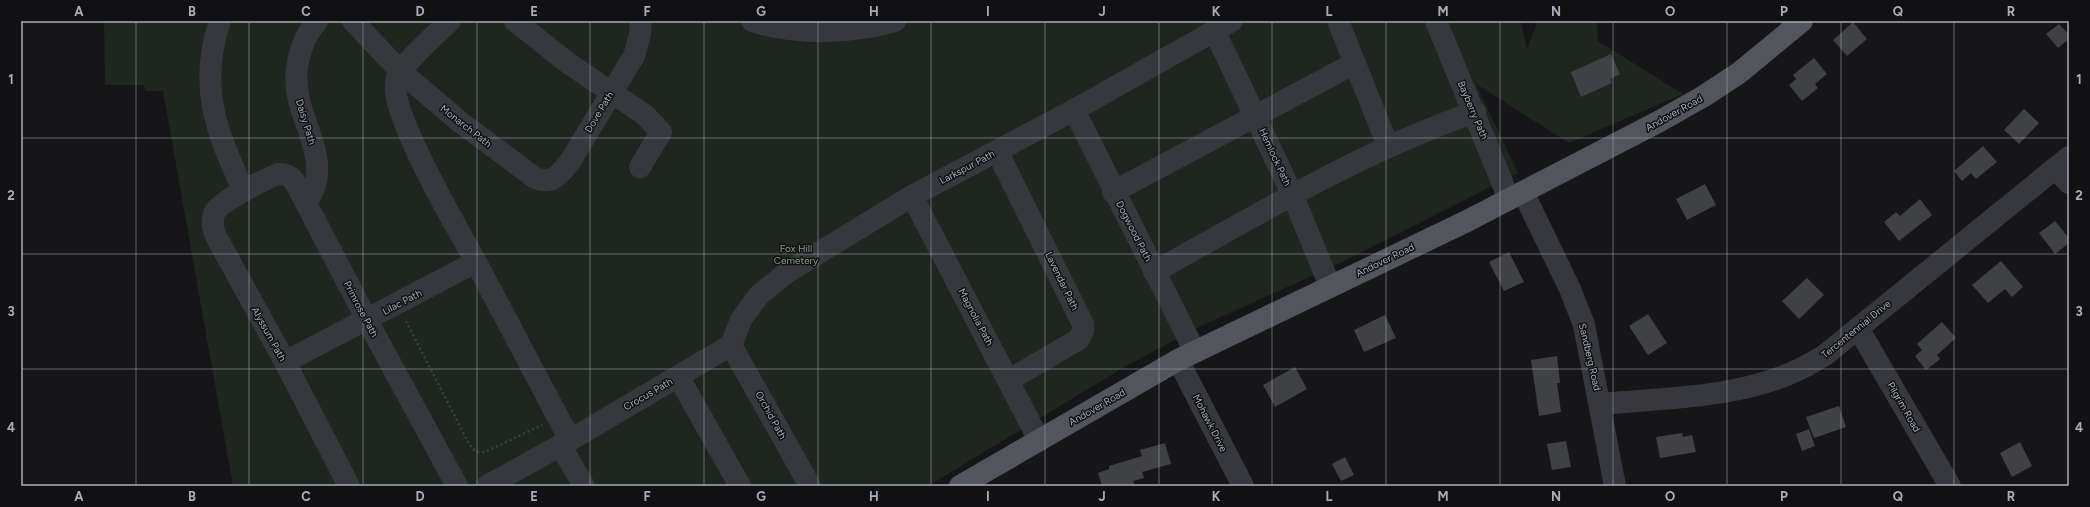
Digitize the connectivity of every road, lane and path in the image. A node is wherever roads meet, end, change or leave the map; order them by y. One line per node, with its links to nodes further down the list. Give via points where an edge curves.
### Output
1 (220, 21): 24 (street, via 213,40 210,77 212,110 223,148)
2 (317, 21): 29 (street, Daisy Path, via 303,43 297,65 299,101 314,142 317,164 316,182)
3 (353, 21): 14 (street, Monarch Path)
4 (450, 21): 14 (street)
5 (515, 21): 15 (street)
6 (642, 21): 15 (street, Dove Path, via 634,56)
7 (752, 21): 8 (street, via 773,28 806,31 850,29)
8 (896, 21)
9 (1338, 21): 13 (street)
10 (1436, 21): 17 (street, Bayberry Path)
11 (1802, 21): 28 (main road, Andover Road, via 1739,73 1704,96)
12 (1223, 26): 16 (street, Larkspur Path); 18 (street, Hemlock Path)
13 (1355, 63): 18 (street); 19 (street)
14 (400, 71): 23 (street, Monarch Path, via 460,122); 30 (street, via 396,83 400,113)
15 (610, 93): 21 (street, via 645,115 661,132); 23 (street, Dove Path, via 558,177 544,181)
16 (1074, 110): 20 (street, Larkspur Path); 25 (street, Dogwood Path)
17 (1475, 112): 19 (street); 28 (street, Bayberry Path)
18 (1255, 115): 25 (street); 27 (street, Hemlock Path)
19 (1388, 146): 27 (street)
20 (997, 151): 26 (street, Larkspur Path); 40 (street, Lavendar Path, via 1082,324 1079,339)
21 (640, 167)
22 (2064, 169): 35 (street, Tercentennial Drive)
23 (535, 178)
24 (244, 191): 29 (street, Primrose Path, via 278,174 286,174 292,178); 38 (street, Alyssum Path, via 222,204 215,212 213,228 218,242)
25 (1114, 192): 31 (street, Dogwood Path)
26 (912, 196): 36 (street, Larkspur Path, via 841,238 759,295 742,318); 40 (street, Magnolia Path)
27 (1293, 196): 31 (street); 32 (street, Hemlock Path)
28 (1516, 196): 32 (main road, Andover Road); 41 (street, Sandberg Road, via 1570,289 1584,325)
29 (306, 202): 34 (street, Primrose Path)
30 (477, 264): 33 (street, Lilac Path, via 472,264); 42 (street)
31 (1154, 272): 37 (street, Dogwood Path)
32 (1330, 286): 37 (main road, Andover Road)
33 (398, 304): 34 (street, Lilac Path); 42 (path, via 469,444 476,452 485,452)
34 (367, 320): 38 (street, Lilac Path); 47 (street, Primrose Path)
35 (1858, 328): 41 (street, Tercentennial Drive, via 1825,355 1798,371 1756,385 1702,395); 54 (street, Pilgrim Road)
36 (731, 344): 39 (street, Crocus Path); 50 (street, Orchid Path)
37 (1186, 356): 43 (main road, Andover Road); 52 (street, Mohawk Drive)
38 (285, 362): 46 (street, Alyssum Path)
39 (678, 376): 44 (street, Crocus Path); 45 (street)
40 (1009, 380): 43 (street, Magnolia Path)
41 (1600, 404): 53 (street, Sandberg Road)
42 (558, 418): 44 (street)
43 (1039, 440): 51 (main road, Andover Road)
44 (565, 443): 48 (street, Crocus Path); 49 (street)
45 (738, 485)
46 (349, 486)
47 (457, 486)
48 (487, 486)
49 (584, 486)
50 (810, 486)
51 (960, 486)
52 (1243, 486)
53 (1615, 486)
54 (1950, 486)

